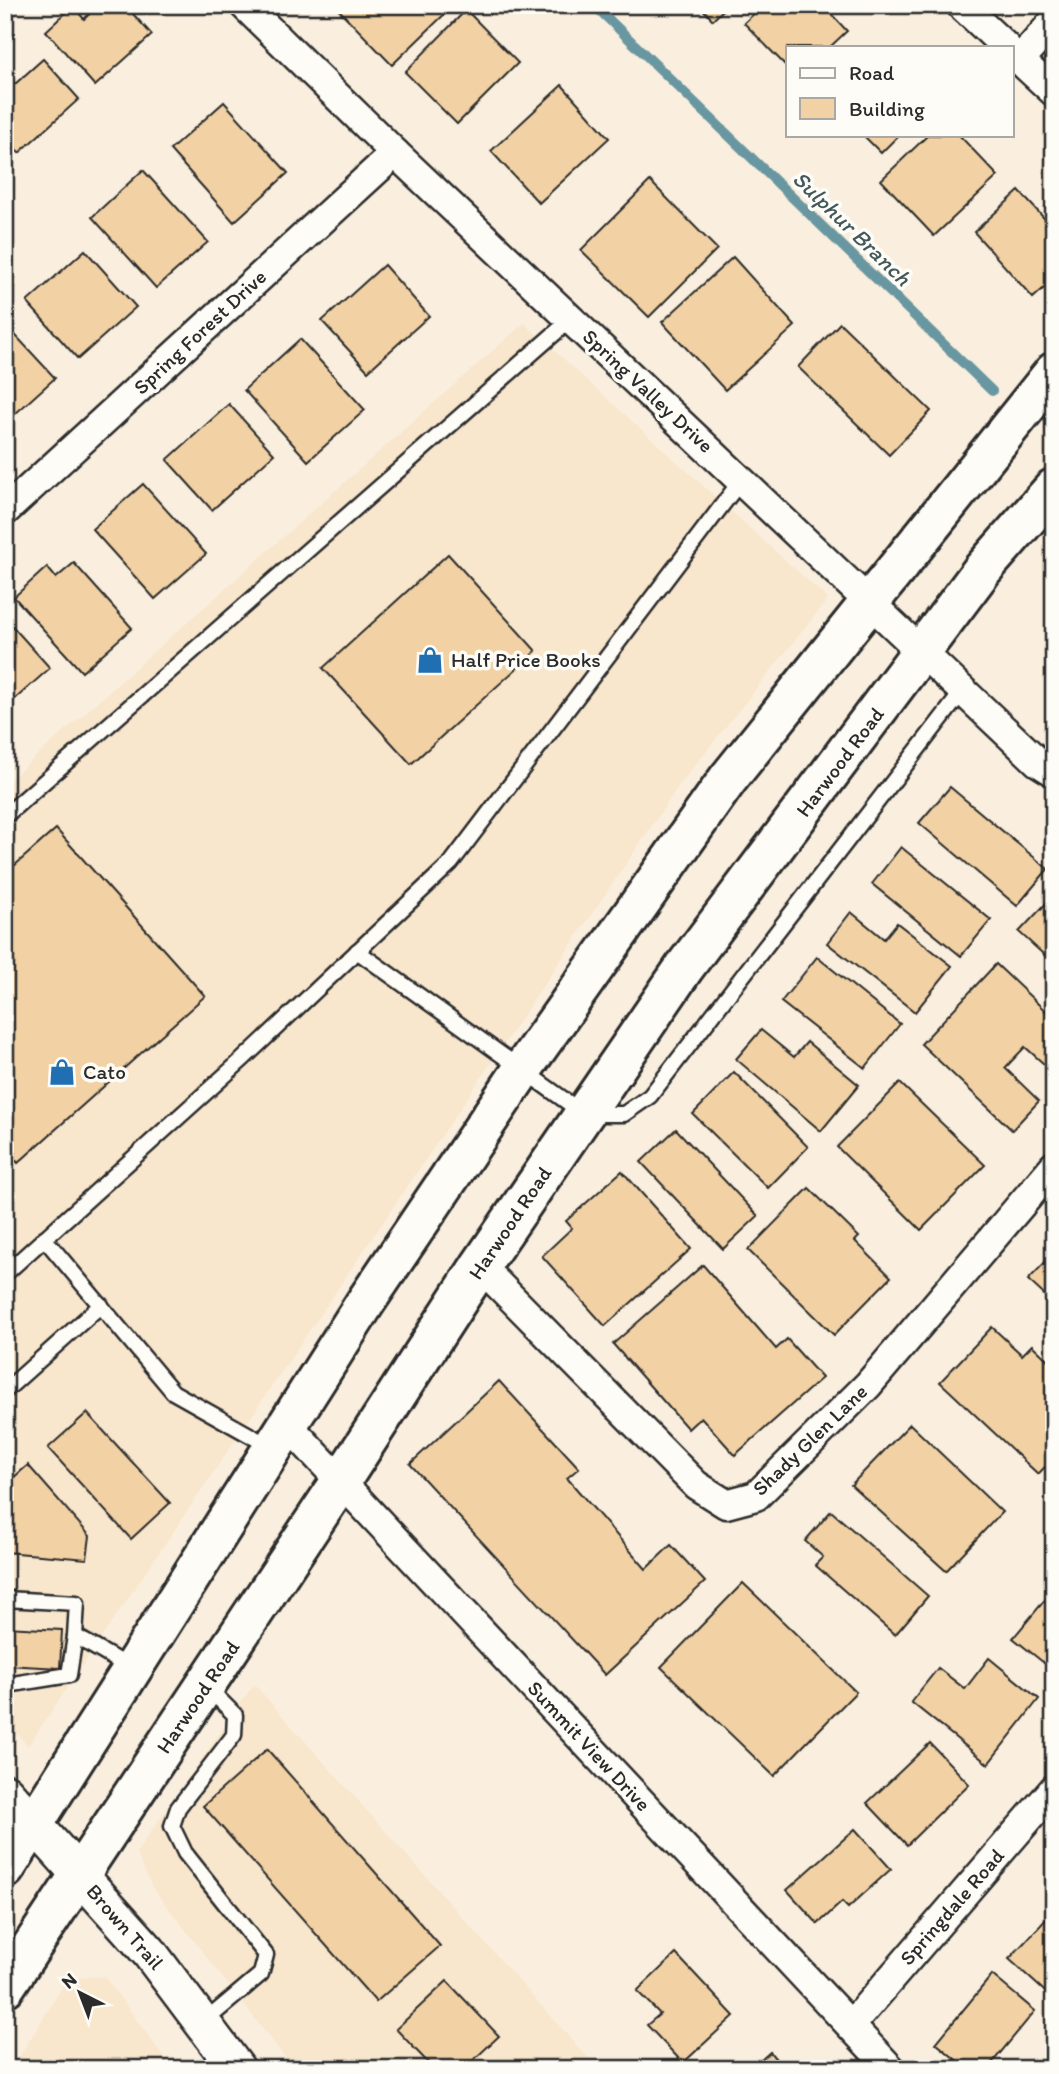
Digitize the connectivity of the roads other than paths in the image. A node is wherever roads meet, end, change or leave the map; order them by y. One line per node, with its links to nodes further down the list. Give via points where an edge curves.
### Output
1 (244, 5): 8 (street, Spring Valley Drive)
2 (961, 5): 4 (street)
3 (1054, 21): 5 (street)
4 (1005, 46)
5 (1014, 51)
6 (1014, 55): 7 (street)
7 (1054, 92)
8 (395, 153): 9 (street, Spring Valley Drive); 13 (street, Spring Forest Drive)
9 (571, 319): 11 (street, Spring Valley Drive); 18 (lane)
10 (1054, 372): 14 (main road)
11 (742, 479): 14 (street, Spring Valley Drive); 19 (lane, via 451,863)
12 (1054, 488): 15 (main road, Harwood Road, via 984,569)
13 (5, 511)
14 (868, 604): 15 (street, Spring Valley Drive); 20 (main road, via 728,779)
15 (921, 654): 16 (street, Spring Valley Drive); 21 (main road, Harwood Road, via 684,968)
16 (962, 692): 17 (street, Spring Valley Drive); 21 (lane, via 650,1096 624,1114)
17 (1052, 768)
18 (5, 816)
19 (358, 951): 20 (lane); 23 (lane)
20 (522, 1070): 21 (lane); 28 (main road)
21 (584, 1114): 24 (main road, Harwood Road)
22 (1054, 1166): 24 (street, Shady Glen Lane, via 868,1385 756,1496 726,1504 696,1485)
23 (44, 1238): 25 (lane); 26 (lane)
24 (480, 1266): 29 (main road, Harwood Road)
25 (5, 1274)
26 (101, 1306): 27 (lane); 28 (lane, via 173,1392)
27 (5, 1391)
28 (280, 1436): 29 (street, Summit View Drive); 32 (main road)
29 (341, 1481): 34 (main road, Harwood Road); 42 (street, Summit View Drive)
30 (5, 1599): 31 (lane, via 77,1603)
31 (75, 1636): 32 (lane); 33 (lane, via 69,1675)
32 (132, 1669): 37 (main road)
33 (8, 1685)
34 (206, 1686): 39 (main road, Harwood Road); 41 (lane, via 235,1714 234,1735 178,1808 172,1826 185,1853 267,1955 261,1974)
35 (1054, 1789): 42 (street, Springdale Road)
36 (5, 1792): 37 (street, Brown Trail)
37 (34, 1824): 38 (main road); 39 (street, Brown Trail)
38 (5, 1869)
39 (80, 1874): 40 (main road, Harwood Road); 41 (street, Brown Trail, via 149,1952)
40 (5, 1987)
41 (203, 2023): 43 (street, Brown Trail)
42 (851, 2025): 44 (street, Summit View Drive)
43 (237, 2069)
44 (891, 2069)

